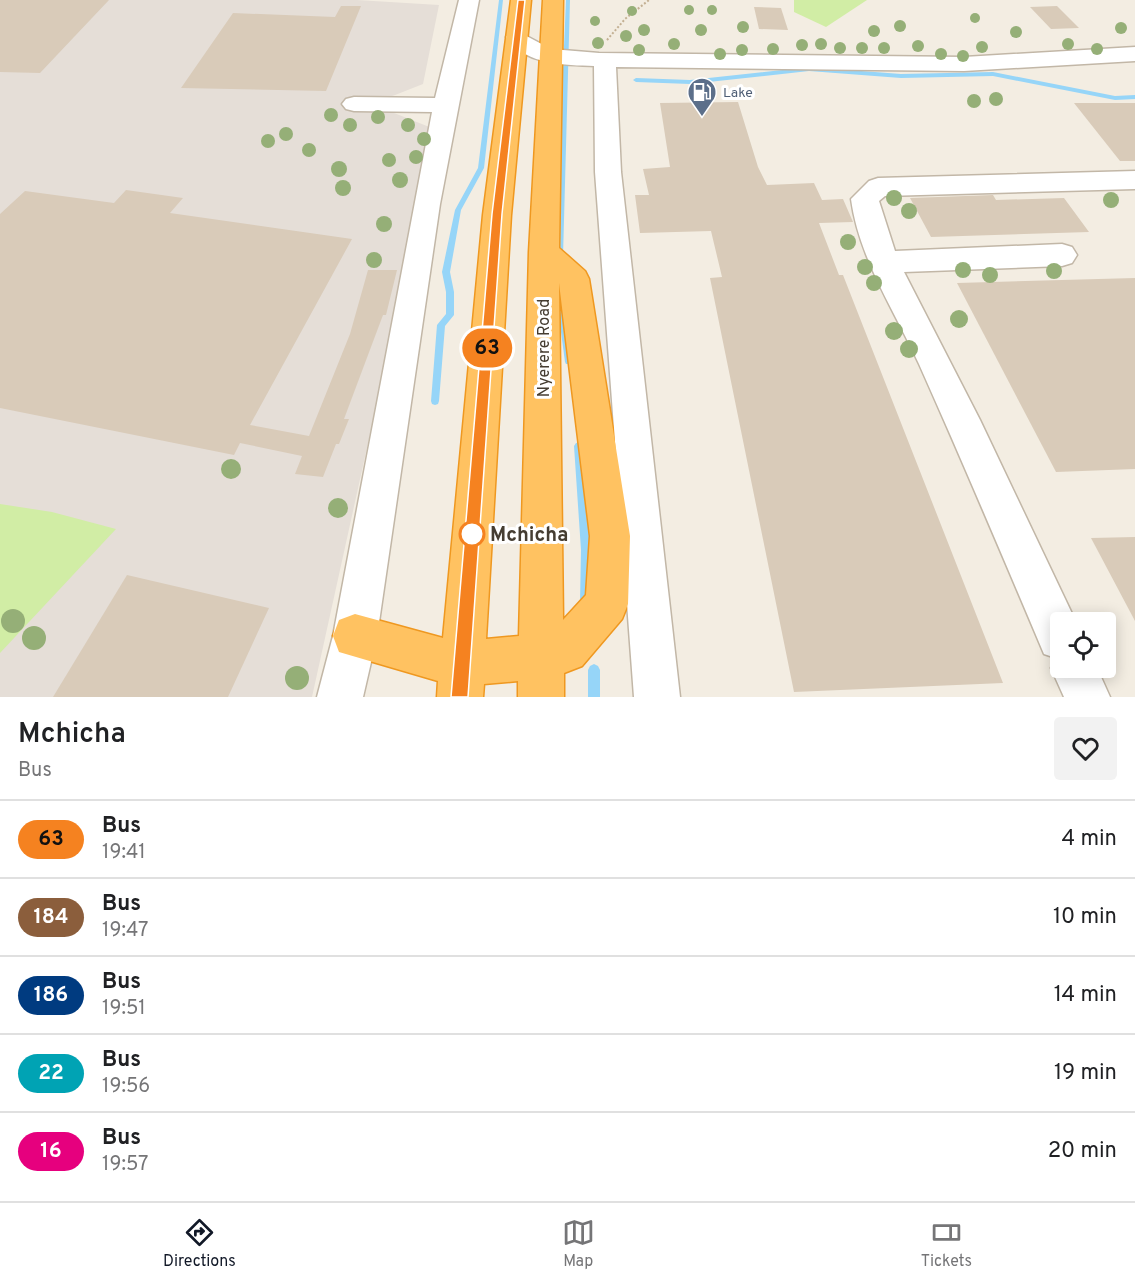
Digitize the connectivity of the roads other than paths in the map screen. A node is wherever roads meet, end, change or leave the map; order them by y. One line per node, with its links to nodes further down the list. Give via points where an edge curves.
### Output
1 (469, 0): 9 (street)
2 (521, 0): 4 (highway)
3 (553, 0): 6 (highway, Nyerere Road)
4 (517, 37): 6 (street, via 531,50); 17 (highway, via 497,214)
5 (1135, 54): 7 (street, via 964,64)
6 (550, 55): 7 (street); 11 (highway, Nyerere Road)
7 (602, 60): 21 (street, via 608,172)
8 (354, 104): 9 (street)
9 (445, 105): 15 (street)
10 (1135, 180): 13 (street, via 878,187 866,199 866,211)
11 (544, 252): 16 (highway, Nyerere Road); 16 (highway, via 574,279 610,536 607,604 566,650)
12 (1062, 255): 13 (street)
13 (886, 262): 14 (street)
14 (1050, 616)
15 (355, 636): 17 (highway, via 446,661); 19 (street)
16 (541, 656): 17 (highway, via 498,662); 20 (highway, Nyerere Road)
17 (461, 678)
18 (1078, 678): 22 (street)
19 (340, 697)
20 (541, 697)
21 (657, 697)
22 (1087, 697)

